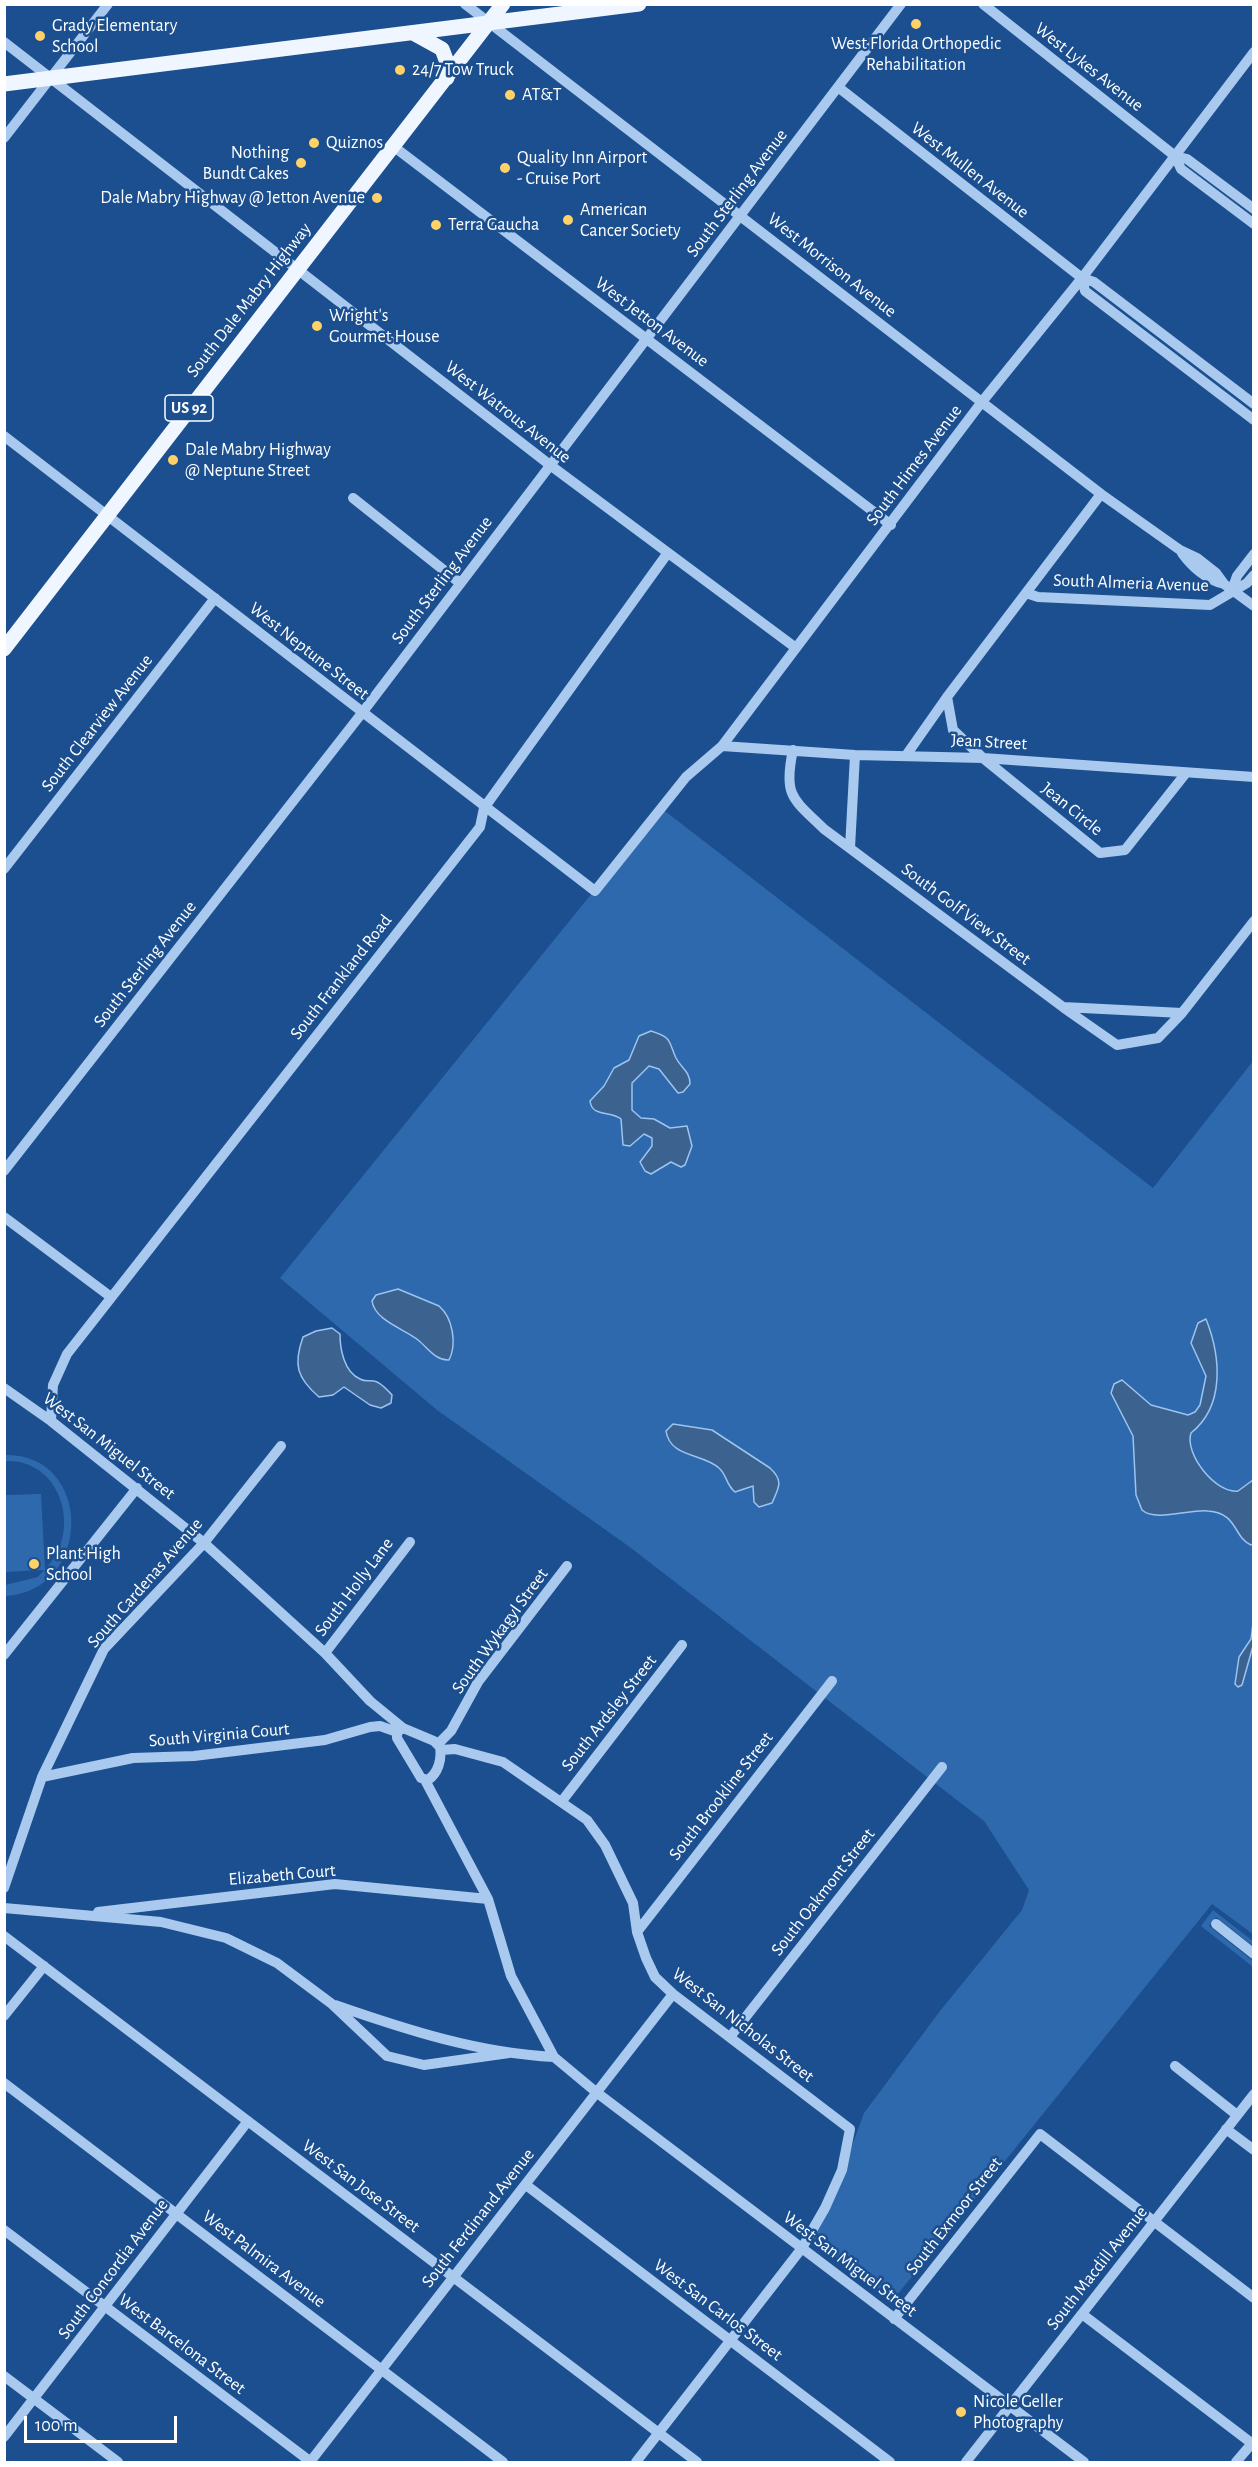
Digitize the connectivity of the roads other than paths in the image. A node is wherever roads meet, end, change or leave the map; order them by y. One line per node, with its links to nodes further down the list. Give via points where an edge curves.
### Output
1 (108, 4): 13 (street)
2 (465, 4): 9 (street, West Morrison Avenue)
3 (503, 4): 9 (main road, South Dale Mabry Highway / US 92)
4 (538, 4): 8 (main road)
5 (639, 4): 8 (main road)
6 (900, 4): 16 (street, South Sterling Avenue)
7 (983, 4): 19 (street, West Lykes Avenue)
8 (555, 16): 9 (main road)
9 (489, 23): 10 (main road); 14 (main road, South Dale Mabry Highway / US 92); 21 (street, West Morrison Avenue)
10 (413, 33): 13 (main road); 14 (main road, via 442,49 448,65)
11 (4, 42): 13 (street, West Watrous Avenue)
12 (1254, 52): 19 (street, South Himes Avenue)
13 (51, 78): 15 (main road); 17 (street); 23 (street, West Watrous Avenue)
14 (447, 78): 18 (main road, South Dale Mabry Highway / US 92)
15 (4, 84)
16 (838, 87): 21 (street, South Sterling Avenue); 24 (street, West Mullen Avenue)
17 (4, 138)
18 (393, 146): 23 (main road, South Dale Mabry Highway / US 92); 25 (street, West Jetton Avenue)
19 (1175, 156): 20 (street, West Lykes Avenue, via 1187,159); 22 (street, West Lykes Avenue, via 1181,169); 24 (street, South Himes Avenue)
20 (1254, 209)
21 (741, 215): 25 (street, South Sterling Avenue); 26 (street, West Morrison Avenue)
22 (1254, 224)
23 (298, 268): 30 (street, West Watrous Avenue); 33 (main road, South Dale Mabry Highway / US 92)
24 (1082, 278): 26 (street, South Himes Avenue); 27 (street, West Mullen Avenue, via 1094,282); 28 (street, West Mullen Avenue, via 1085,291)
25 (646, 339): 30 (street, South Sterling Avenue); 34 (street, West Jetton Avenue)
26 (981, 403): 31 (street, West Morrison Avenue); 34 (street, South Himes Avenue)
27 (1254, 404)
28 (1254, 420)
29 (4, 436): 33 (street, West Neptune Street)
30 (550, 465): 35 (street, West Watrous Avenue); 38 (street, South Sterling Avenue)
31 (1101, 494): 39 (street, West Morrison Avenue, via 1197,558); 40 (street, South Almeria Avenue)
32 (353, 498): 38 (street)
33 (107, 515): 41 (street, West Neptune Street); 44 (main road, South Dale Mabry Highway / US 92)
34 (891, 525): 43 (street, South Himes Avenue)
35 (667, 554): 43 (street, West Watrous Avenue); 54 (street, South Frankland Road)
36 (1254, 554): 39 (street)
37 (1254, 574): 39 (street, South Almeria Avenue, via 1247,583)
38 (460, 582): 46 (street, South Sterling Avenue)
39 (1228, 587): 40 (street, South Almeria Avenue, via 1220,601 1209,605 1038,597); 42 (street, West Morrison Avenue)
40 (1026, 593): 45 (street, South Almeria Avenue)
41 (215, 598): 46 (street, West Neptune Street); 56 (street, South Clearview Avenue)
42 (1254, 606)
43 (796, 648): 47 (street, South Himes Avenue)
44 (4, 649)
45 (947, 697): 49 (street, South Almeria Avenue); 51 (street, via 953,730)
46 (362, 713): 54 (street, West Neptune Street); 61 (street, South Sterling Avenue)
47 (722, 746): 48 (street, Jean Street); 57 (street, South Himes Avenue, via 686,777)
48 (793, 750): 50 (street, Jean Street); 55 (street, South Golf View Street, via 788,772 791,796)
49 (907, 754): 50 (street, Jean Street); 51 (street, Jean Street)
50 (855, 755): 55 (street)
51 (982, 758): 52 (street, Jean Street); 52 (street, Jean Circle, via 1100,853 1125,850)
52 (1186, 773): 53 (street, Jean Street)
53 (1254, 777)
54 (484, 808): 57 (street, West Neptune Street); 63 (street, South Frankland Road, via 480,827)
55 (850, 848): 59 (street, South Golf View Street)
56 (4, 869)
57 (595, 891)
58 (1254, 921): 60 (street, South Golf View Street)
59 (1063, 1007): 60 (street); 60 (street, South Golf View Street, via 1117,1045 1158,1038)
60 (1182, 1013)
61 (4, 1171)
62 (4, 1217): 63 (street)
63 (111, 1297): 65 (street, South Frankland Road, via 67,1354 53,1385)
64 (4, 1388): 65 (street, West San Miguel Street)
65 (51, 1421): 67 (street, West San Miguel Street)
66 (281, 1446): 69 (street, South Cardenas Avenue)
67 (136, 1488): 69 (street, West San Miguel Street); 73 (street)
68 (410, 1542): 72 (street, South Holly Lane)
69 (204, 1543): 72 (street, West San Miguel Street); 78 (street, South Cardenas Avenue, via 104,1649)
70 (567, 1566): 76 (street, South Wykagyl Street, via 478,1682)
71 (682, 1645): 80 (street, South Ardsley Street)
72 (325, 1653): 75 (street)
73 (4, 1655)
74 (832, 1681): 88 (street, South Brookline Street)
75 (400, 1730): 76 (street, West San Nicholas Street); 78 (street, South Virginia Court, via 369,1727 316,1742 194,1756 133,1758); 79 (street, via 397,1738)
76 (439, 1747): 79 (street, South Wykagyl Street, via 435,1774); 80 (street, West San Nicholas Street, via 503,1762)
77 (942, 1767): 95 (street, South Oakmont Street)
78 (42, 1777): 81 (street, South Cardenas Avenue)
79 (424, 1780): 82 (street)
80 (562, 1801): 88 (street, West San Nicholas Street, via 587,1820 605,1845 633,1903)
81 (4, 1888)
82 (488, 1899): 83 (street, Elizabeth Court, via 335,1884); 97 (street, via 511,1976)
83 (150, 1907): 85 (street, Elizabeth Court); 86 (street)
84 (4, 1908): 85 (street)
85 (74, 1915): 86 (street)
86 (157, 1922): 93 (street, via 226,1938 277,1962)
87 (1216, 1924): 90 (street)
88 (637, 1932): 92 (street, West San Nicholas Street, via 656,1977)
89 (4, 1936): 91 (street, West San Jose Street)
90 (1254, 1954)
91 (44, 1966): 94 (street); 103 (street, West San Jose Street)
92 (674, 1994): 95 (street, West San Nicholas Street); 100 (street, South Ferdinand Avenue)
93 (332, 2004): 96 (street, via 439,2039); 96 (street, via 387,2056 424,2065)
94 (4, 2016)
95 (730, 2037): 110 (street, West San Nicholas Street, via 850,2129 842,2170)
96 (509, 2053): 97 (street)
97 (554, 2057): 100 (street, West San Miguel Street)
98 (1175, 2066): 102 (street)
99 (4, 2083): 107 (street, West Palmira Avenue)
100 (596, 2092): 106 (street, South Ferdinand Avenue); 110 (street, West San Miguel Street)
101 (1254, 2094): 102 (street, South Macdill Avenue)
102 (1237, 2115): 104 (street, South Macdill Avenue)
103 (248, 2121): 107 (street, South Concordia Avenue); 111 (street, West San Jose Street)
104 (1226, 2129): 105 (street); 108 (street, South Macdill Avenue)
105 (1254, 2150)
106 (526, 2184): 111 (street, South Ferdinand Avenue); 116 (street, West San Carlos Street)
107 (177, 2213): 113 (street, South Concordia Avenue); 117 (street, West Palmira Avenue)
108 (1154, 2223): 112 (street); 114 (street, South Macdill Avenue); 115 (street, South Exmoor Street, via 1040,2134)
109 (4, 2230): 113 (street, West Barcelona Street)
110 (802, 2248): 115 (street, West San Miguel Street); 116 (street)
111 (453, 2277): 117 (street, South Ferdinand Avenue); 121 (street, West San Jose Street)
112 (1254, 2298)
113 (106, 2306): 119 (street, South Concordia Avenue); 124 (street, West Barcelona Street)
114 (1082, 2314): 120 (street, South Macdill Avenue); 123 (street)
115 (894, 2319): 120 (street, West San Miguel Street)
116 (730, 2340): 121 (street); 129 (street, West San Carlos Street)
117 (381, 2369): 124 (street, South Ferdinand Avenue); 126 (street, West Palmira Avenue)
118 (4, 2376): 119 (street)
119 (34, 2399): 122 (street, South Concordia Avenue); 125 (street)
120 (1010, 2406): 130 (street, South Macdill Avenue); 131 (street, West San Miguel Street)
121 (658, 2433): 127 (street); 128 (street, West San Jose Street)
122 (4, 2437)
123 (1253, 2443): 132 (street)
124 (310, 2462)
125 (118, 2463)
126 (503, 2463)
127 (636, 2463)
128 (697, 2463)
129 (890, 2463)
130 (966, 2463)
131 (1083, 2463)
132 (1236, 2463)

